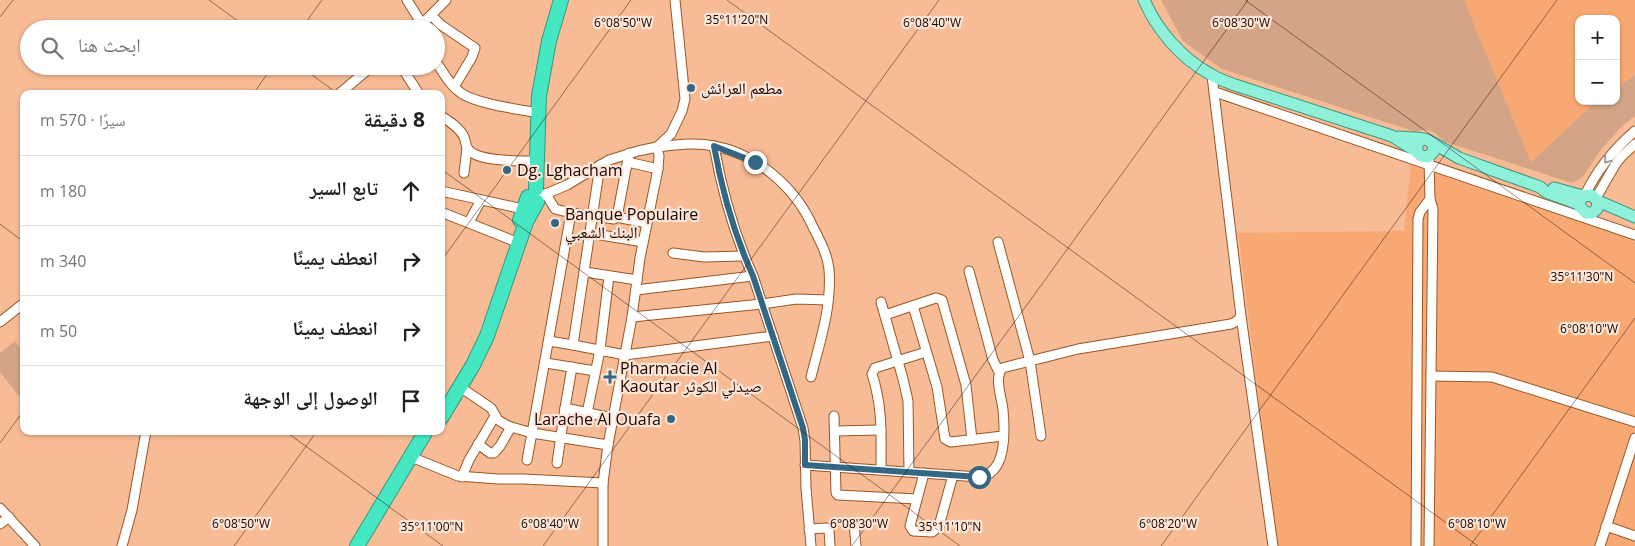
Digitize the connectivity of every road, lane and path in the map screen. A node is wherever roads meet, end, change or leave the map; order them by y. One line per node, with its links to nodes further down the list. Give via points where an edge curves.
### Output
1 (407, 0): 7 (street)
2 (561, 0): 19 (highway, via 549,41)
3 (675, 0): 27 (street, via 685,99 671,134)
4 (1144, 0): 14 (main road, via 1158,25 1181,53)
5 (442, 1): 6 (street)
6 (431, 15): 8 (street); 9 (street)
7 (417, 20)
8 (426, 20)
9 (436, 20)
10 (445, 28): 15 (street, via 475,48)
11 (445, 74): 15 (street)
12 (361, 75): 16 (street)
13 (406, 75): 17 (street)
14 (1212, 76): 18 (street); 22 (main road)
15 (454, 87): 19 (street, via 474,99)
16 (344, 90)
17 (415, 90)
18 (1215, 92): 31 (street); 68 (street)
19 (538, 113): 32 (highway)
20 (445, 119): 26 (street, via 461,133)
21 (1635, 131): 40 (street, one-way to 40, via 1598,171)
22 (1392, 136): 23 (main road); 28 (main road)
23 (1428, 141): 28 (main road, via 1416,145); 30 (main road); 31 (main road, via 1434,151)
24 (1635, 144): 40 (street, via 1620,157)
25 (714, 146): 27 (street, via 684,144); 55 (street, via 726,200); 62 (street, via 755,162 795,196 806,211 827,256)
26 (467, 148): 32 (street, via 484,158); 35 (street)
27 (657, 148): 29 (street); 34 (street)
28 (1416, 151): 31 (main road)
29 (628, 157): 33 (street); 34 (street); 44 (street)
30 (1458, 158): 31 (main road); 40 (main road, via 1540,187 1546,192)
31 (1430, 159): 38 (street); 40 (street)
32 (536, 161): 37 (highway)
33 (600, 165): 37 (street); 43 (street)
34 (658, 169): 48 (street)
35 (464, 173)
36 (445, 193): 39 (street)
37 (535, 198): 39 (street); 42 (street); 51 (highway); 85 (highway, via 487,336)
38 (1430, 199): 83 (street, via 1433,210); 136 (street, via 1418,219)
39 (481, 200): 47 (street)
40 (1589, 204): 45 (main road); 46 (main road); 50 (street)
41 (445, 213): 47 (street)
42 (571, 213): 43 (street); 72 (street)
43 (592, 216): 44 (street); 49 (street)
44 (616, 217): 48 (street)
45 (1635, 217)
46 (1635, 221)
47 (469, 222): 51 (street)
48 (647, 223): 52 (street)
49 (589, 233): 52 (street); 57 (street)
50 (1635, 235)
51 (514, 241): 86 (highway, via 481,334)
52 (643, 242): 60 (street)
53 (998, 242): 78 (street)
54 (673, 253): 55 (street, via 704,257)
55 (744, 256): 59 (street)
56 (969, 271): 82 (street)
57 (585, 272): 58 (street); 73 (street)
58 (609, 276): 60 (street); 74 (street)
59 (753, 276): 61 (street); 64 (street)
60 (637, 280): 61 (street)
61 (636, 290): 69 (street)
62 (828, 300): 64 (street, via 796,298); 84 (street, via 822,341)
63 (881, 302): 67 (street)
64 (762, 304): 69 (street); 71 (street)
65 (20, 306): 70 (street)
66 (913, 306): 67 (street); 75 (street); 105 (street, via 938,298 943,301 966,385)
67 (885, 315): 77 (street)
68 (1241, 316): 78 (street, via 1231,324 1078,349); 135 (street)
69 (632, 317): 76 (street)
70 (0, 322)
71 (773, 336): 76 (street); 111 (street, via 803,428)
72 (549, 342): 73 (street); 79 (street)
73 (573, 345): 74 (street)
74 (600, 350): 76 (street); 81 (street)
75 (926, 352): 77 (street); 105 (street, via 937,387 945,439 951,442)
76 (625, 355): 92 (street)
77 (898, 361): 95 (street, via 875,368 872,373 880,404); 114 (street, via 908,401)
78 (1030, 361): 82 (street, via 1005,367); 102 (street)
79 (546, 362): 80 (street); 97 (street)
80 (572, 367): 81 (street); 87 (street)
81 (595, 372): 89 (street)
82 (999, 372): 101 (street)
83 (1431, 376): 93 (street, via 1492,377); 137 (street)
84 (811, 377)
85 (460, 387): 88 (highway); 90 (street, via 492,408)
86 (445, 399)
87 (565, 408): 89 (street); 103 (street)
88 (445, 411)
89 (587, 413): 92 (street)
90 (495, 416): 94 (street); 106 (street)
91 (834, 416): 96 (street)
92 (612, 418): 107 (street)
93 (1635, 422)
94 (511, 427): 97 (street); 106 (street, via 494,453)
95 (881, 430): 96 (street); 113 (street)
96 (835, 431): 112 (street)
97 (532, 433): 103 (street); 109 (street)
98 (145, 435): 128 (street)
99 (424, 435): 129 (highway)
100 (431, 435): 108 (highway)
101 (1003, 436): 105 (street); 116 (street, via 999,463 992,472 979,477)
102 (1041, 436)
103 (562, 437): 107 (street); 110 (street)
104 (1635, 438): 124 (street)
105 (972, 440)
106 (478, 444): 117 (street)
107 (608, 444): 118 (street)
108 (416, 459): 117 (street); 130 (highway)
109 (527, 460)
110 (557, 462)
111 (805, 465): 112 (street); 125 (street)
112 (836, 466): 113 (street); 119 (street, via 838,496)
113 (881, 469): 114 (street)
114 (909, 472): 115 (street)
115 (924, 473): 116 (street); 119 (street)
116 (953, 475): 119 (street, via 935,531 910,529)
117 (462, 477): 118 (street)
118 (603, 483): 131 (street)
119 (917, 499)
120 (0, 508): 121 (street)
121 (9, 517): 123 (street); 127 (street)
122 (854, 522): 134 (street)
123 (0, 524)
124 (1606, 526): 126 (street); 138 (street)
125 (809, 529): 132 (street); 133 (street, via 829,530)
126 (1635, 536)
127 (36, 546)
128 (122, 546)
129 (357, 546)
130 (364, 546)
131 (604, 546)
132 (811, 546)
133 (830, 546)
134 (856, 546)
135 (1273, 546)
136 (1416, 546)
137 (1430, 546)
138 (1600, 546)

